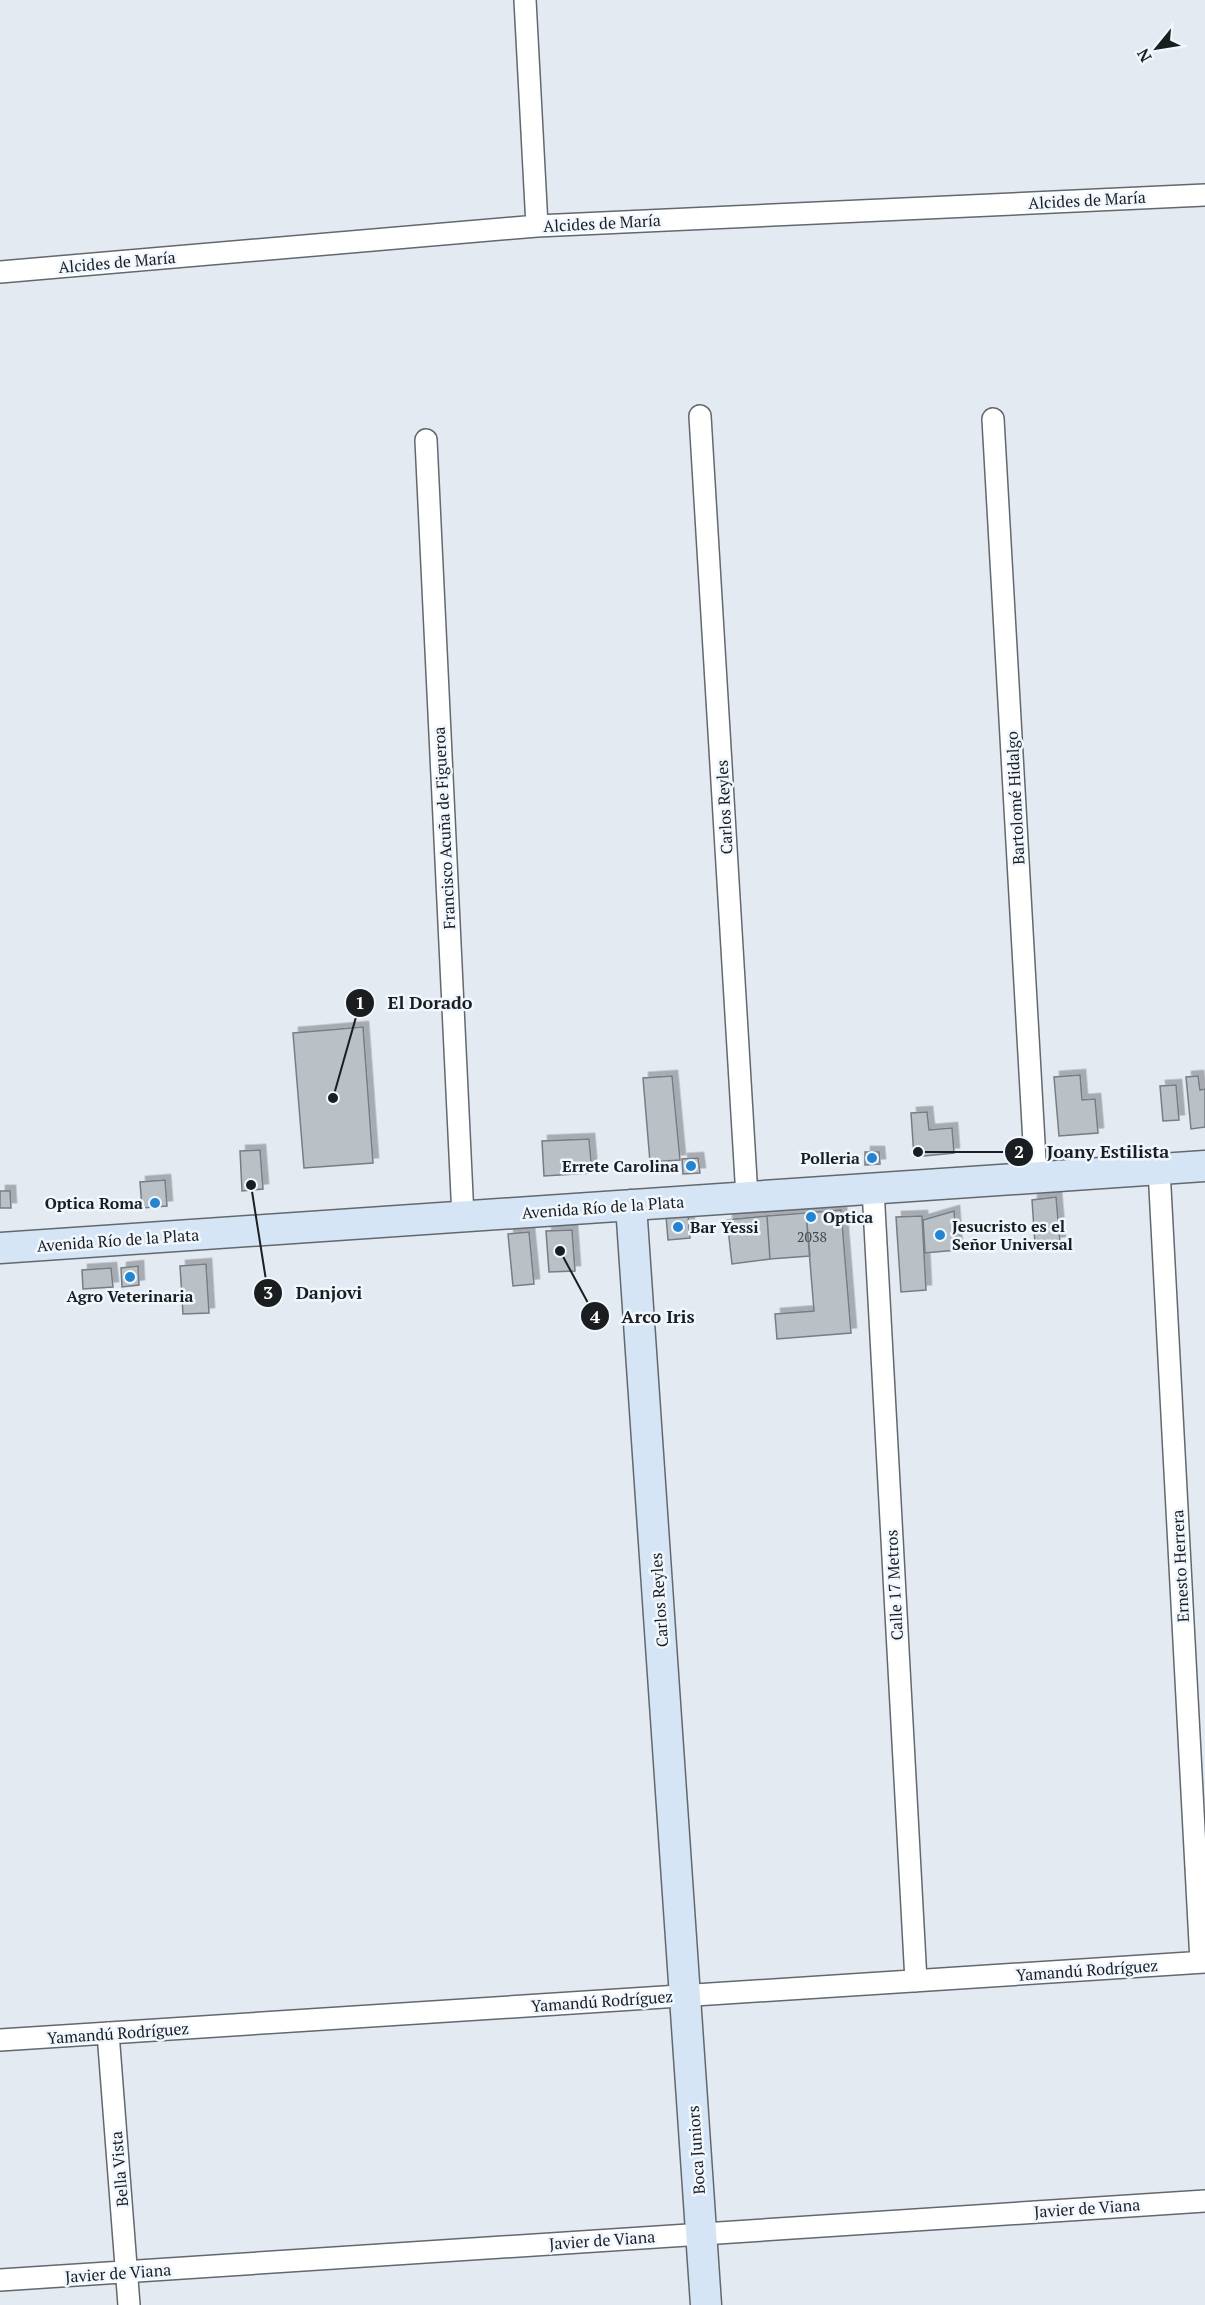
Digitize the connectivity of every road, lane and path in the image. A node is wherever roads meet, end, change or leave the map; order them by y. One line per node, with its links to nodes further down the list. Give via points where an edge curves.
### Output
1 (525, 0): 3 (street)
2 (1205, 195): 3 (street, Alcides de María)
3 (537, 226): 4 (street, Alcides de María)
4 (0, 272)
5 (700, 417): 12 (street, Carlos Reyles)
6 (993, 418): 10 (street, Bartolomé Hidalgo)
7 (426, 440): 14 (street, Francisco Acuña de Figueroa)
8 (1205, 1166): 9 (street, Avenida Río de la Plata)
9 (1159, 1169): 10 (street, Avenida Río de la Plata); 16 (street, Ernesto Herrera)
10 (1036, 1178): 11 (street, Avenida Río de la Plata)
11 (873, 1189): 12 (street, Avenida Río de la Plata); 17 (street, Calle 17 Metros)
12 (747, 1197): 13 (street, Avenida Río de la Plata)
13 (631, 1205): 14 (street, Avenida Río de la Plata); 18 (street, Carlos Reyles)
14 (463, 1217): 15 (street, Avenida Río de la Plata)
15 (0, 1248)
16 (1203, 1962): 17 (street, Yamandú Rodríguez)
17 (916, 1981): 18 (street, Yamandú Rodríguez)
18 (686, 1996): 19 (street, Yamandú Rodríguez); 22 (street, Boca Juniors)
19 (108, 2033): 20 (street, Yamandú Rodríguez); 23 (street, Bella Vista)
20 (0, 2040)
21 (1205, 2201): 22 (street, Javier de Viana)
22 (701, 2234): 23 (street, Javier de Viana); 26 (street, Boca Juniors)
23 (127, 2272): 24 (street, Javier de Viana); 25 (street, Bella Vista)
24 (0, 2280)
25 (129, 2305)
26 (706, 2305)

